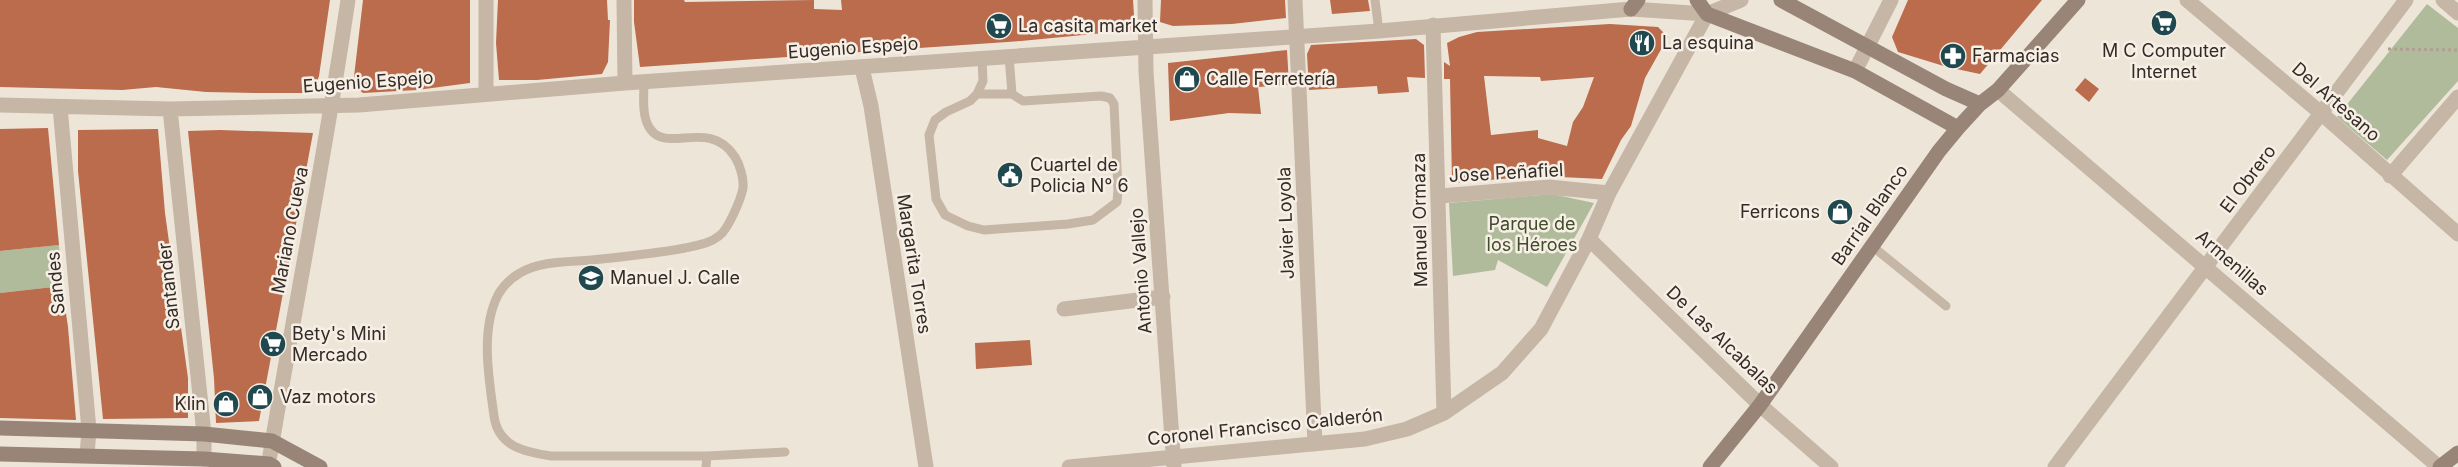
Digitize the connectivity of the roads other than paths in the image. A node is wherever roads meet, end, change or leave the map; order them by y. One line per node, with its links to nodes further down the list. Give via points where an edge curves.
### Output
1 (348, 0): 36 (street, Mariano Cueva)
2 (486, 0): 30 (street)
3 (624, 0): 28 (street)
4 (1145, 0): 21 (street, Antonio Vallejo)
5 (1295, 0): 20 (street, Javier Loyola)
6 (1375, 0): 19 (lane)
7 (1697, 0): 17 (main road)
8 (1741, 0): 17 (street)
9 (1781, 0): 22 (main road)
10 (1891, 0): 22 (street)
11 (2078, 0): 29 (main road, Barrial Blanco)
12 (2187, 0): 39 (street, Del Artesano)
13 (2406, 0): 39 (street, El Obrero)
14 (2443, 0): 16 (street)
15 (1635, 5): 17 (street, Eugenio Espejo); 18 (street, Eugenio Espejo)
16 (2458, 13)
17 (1707, 14): 26 (main road); 42 (street, Coronel Francisco Calderón)
18 (1434, 25): 19 (street, Eugenio Espejo); 43 (street, Manuel Ormaza)
19 (1379, 31): 20 (street, Eugenio Espejo)
20 (1297, 36): 21 (street, Eugenio Espejo); 57 (street, Javier Loyola)
21 (1146, 46): 23 (street, Eugenio Espejo); 48 (street, Antonio Vallejo)
22 (1868, 46): 26 (street); 34 (main road)
23 (1009, 56): 24 (street, Eugenio Espejo); 32 (lane)
24 (982, 59): 25 (street, Eugenio Espejo); 31 (lane, via 983,81)
25 (862, 68): 27 (street, Eugenio Espejo); 68 (street, Margarita Torres)
26 (1855, 71): 40 (main road)
27 (644, 81): 28 (street, Eugenio Espejo); 62 (lane, via 645,115 651,131 662,137 708,137 728,145 739,162 743,186 733,214 722,235 708,243 666,252 543,264 521,272 507,283 497,296 489,327 489,376 496,427 512,446 551,456)
28 (625, 83): 30 (street, Eugenio Espejo)
29 (1998, 90): 34 (main road, Barrial Blanco); 47 (street, Armenillas)
30 (486, 93): 36 (street, Eugenio Espejo)
31 (976, 94): 32 (lane); 32 (lane, via 935,120 929,135 936,199 945,215 984,230 1068,224 1094,220 1117,202 1114,104 1110,98 1023,101)
32 (1012, 94)
33 (2458, 97): 41 (street)
34 (1980, 104): 40 (main road, Barrial Blanco)
35 (0, 105): 37 (street, Eugenio Espejo)
36 (333, 106): 38 (street, Eugenio Espejo); 56 (street, Mariano Cueva)
37 (60, 107): 38 (street, Eugenio Espejo); 54 (street, Sandes)
38 (170, 109): 55 (street, Santander)
39 (2322, 114): 41 (street, Del Artesano); 47 (street, El Obrero)
40 (1958, 128): 46 (main road, Barrial Blanco)
41 (2390, 176): 44 (street, Del Artesano)
42 (1610, 193): 43 (street, Jose Peñafiel, via 1549,187); 45 (street, Coronel Francisco Calderón)
43 (1440, 196): 52 (street, Manuel Ormaza)
44 (2458, 234)
45 (1589, 239): 51 (street, De Las Alcabalas); 52 (street, Coronel Francisco Calderón, via 1541,329 1502,373)
46 (1872, 246): 49 (lane); 51 (main road, Barrial Blanco)
47 (2206, 267): 72 (street, El Obrero); 73 (street, Armenillas)
48 (1163, 297): 50 (street); 64 (street, Antonio Vallejo)
49 (1946, 306)
50 (1064, 309)
51 (1760, 405): 70 (main road, Barrial Blanco); 71 (street, De Las Alcabalas)
52 (1444, 413): 57 (street, Coronel Francisco Calderón, via 1407,429 1365,439)
53 (0, 428): 54 (main road)
54 (89, 430): 55 (main road); 61 (street, Sandes)
55 (204, 434): 56 (main road); 63 (street, Santander)
56 (272, 441): 65 (street, Mariano Cueva); 66 (main road)
57 (1315, 444): 64 (street, Coronel Francisco Calderón)
58 (785, 452): 62 (lane)
59 (2458, 453): 73 (main road)
60 (0, 454): 61 (main road)
61 (87, 455): 63 (main road)
62 (706, 456): 67 (lane)
63 (204, 459): 65 (main road)
64 (1174, 462): 69 (street, Coronel Francisco Calderón)
65 (270, 466)
66 (320, 467)
67 (706, 467)
68 (926, 467)
69 (1069, 467)
70 (1710, 467)
71 (1831, 467)
72 (2055, 467)
73 (2439, 467)

